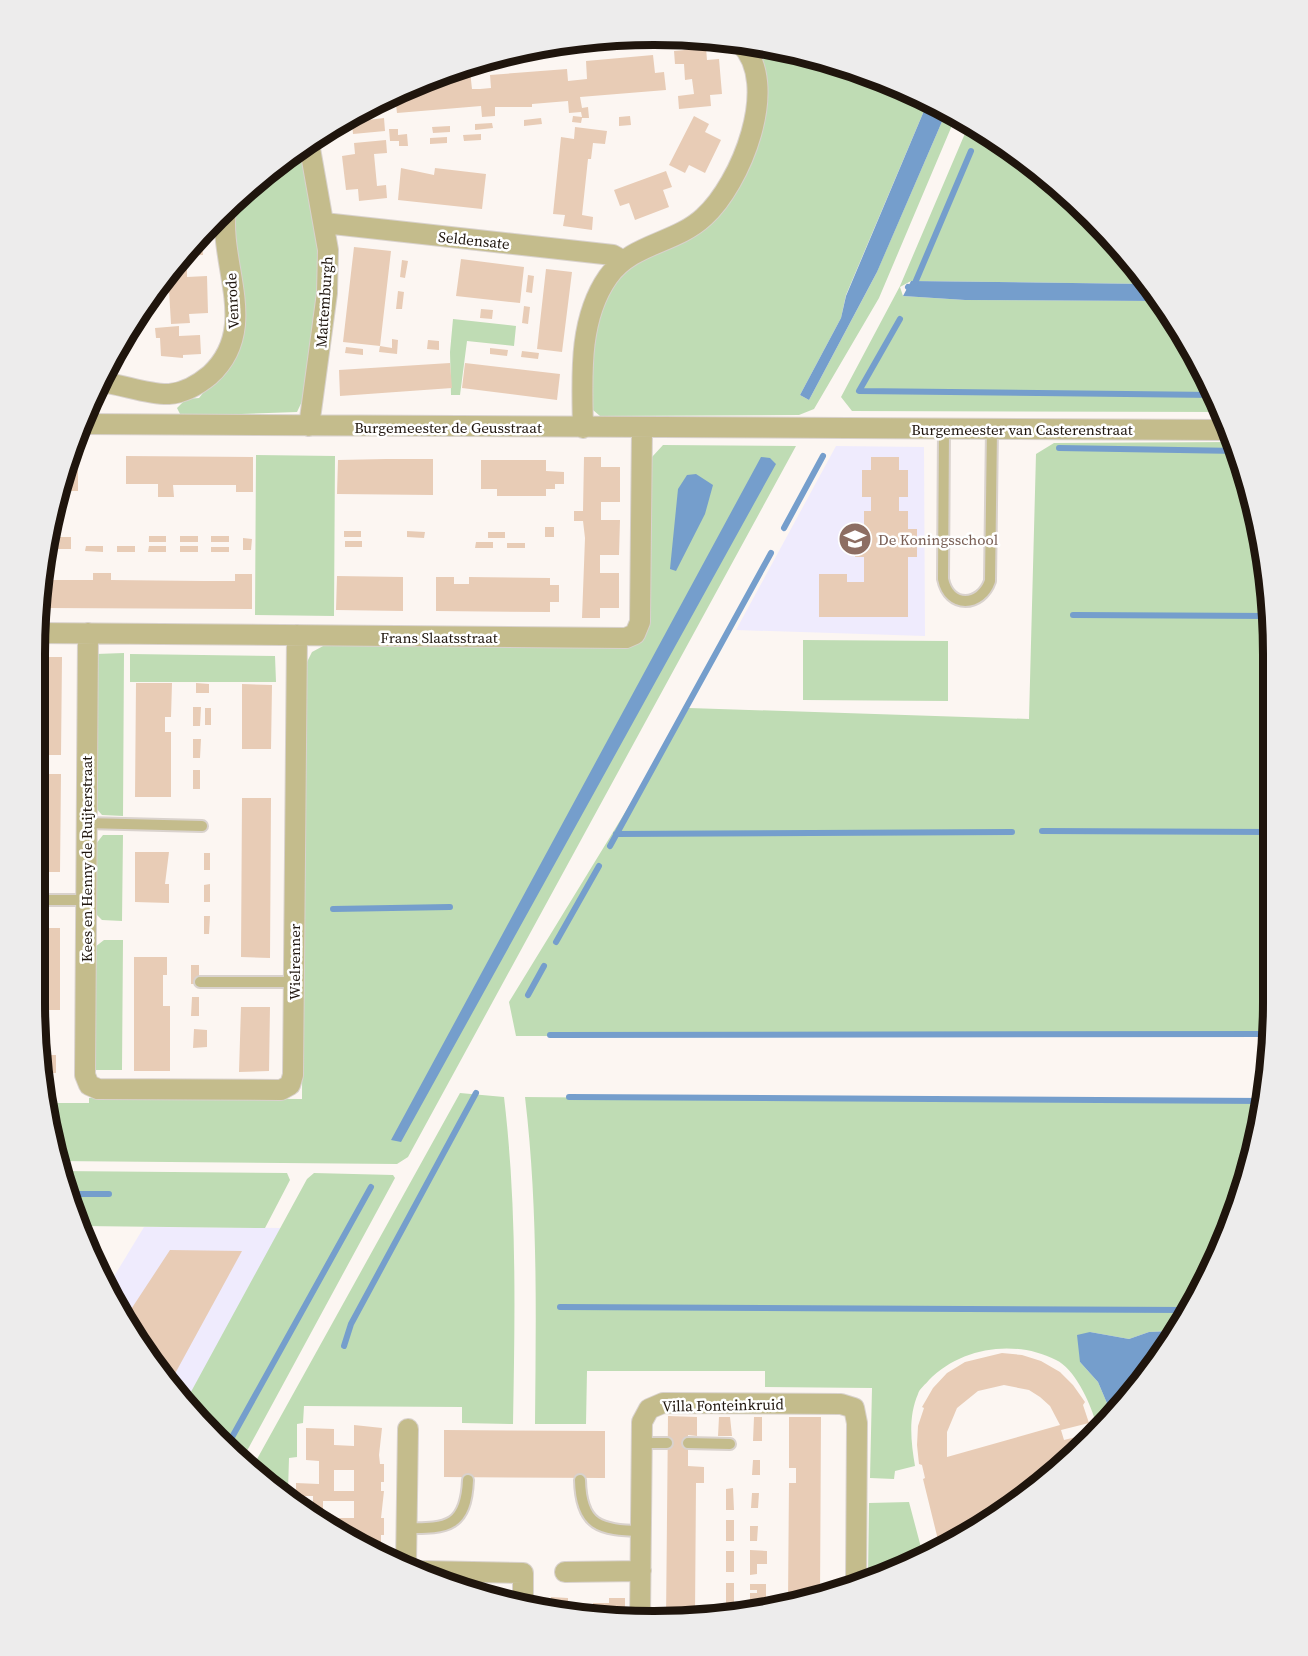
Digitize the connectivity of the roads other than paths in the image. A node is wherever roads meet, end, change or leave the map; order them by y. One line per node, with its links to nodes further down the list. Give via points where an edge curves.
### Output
1 (748, 53): 5 (street, via 756,77 756,104 746,148 730,186 703,218 687,230 645,246)
2 (311, 152): 4 (street, Mattemburgh)
3 (225, 221): 7 (street, Venrode, via 236,331 229,351 204,380)
4 (324, 223): 5 (street, Seldensate, via 613,255); 10 (street, Mattemburgh, via 327,293)
5 (622, 260): 11 (street, via 599,292 589,320 583,367)
6 (109, 384): 7 (street, Venrode)
7 (167, 394): 9 (street)
8 (90, 424): 9 (street, Burgemeester de Geusstraat)
9 (163, 425): 10 (street, Burgemeester de Geusstraat)
10 (309, 426): 11 (street, Burgemeester de Geusstraat)
11 (583, 428): 12 (street, Burgemeester de Geusstraat)
12 (642, 428): 13 (street, Burgemeester de Geusstraat); 19 (street, Frans Slaatsstraat, via 640,622 635,634 626,638)
13 (815, 428): 14 (street, Burgemeester van Casterenstraat)
14 (944, 428): 15 (street, Burgemeester van Casterenstraat); 15 (lane, via 943,579 949,594 967,602 981,596 990,581)
15 (992, 428): 16 (street, Burgemeester van Casterenstraat)
16 (1220, 430)
17 (46, 633): 18 (street, Frans Slaatsstraat)
18 (88, 633): 19 (street, Frans Slaatsstraat); 20 (street, Kees en Henny de Ruijterstraat)
19 (297, 635): 25 (street, Wielrenner)
20 (86, 823): 21 (lane); 23 (street, Kees en Henny de Ruijterstraat)
21 (202, 826)
22 (45, 900): 23 (lane)
23 (86, 900): 26 (street, Kees en Henny de Ruijterstraat, via 85,1075)
24 (200, 982): 25 (lane)
25 (294, 982): 26 (street, Wielrenner, via 293,1075 290,1085 281,1090 98,1089)
26 (89, 1085)
27 (408, 1429): 34 (street)
28 (642, 1443): 29 (lane); 35 (street, Villa Fonteinkruid); 40 (street, Villa Fonteinkruid, via 642,1422 649,1409 663,1403 841,1404 854,1408)
29 (667, 1443)
30 (688, 1443): 31 (lane)
31 (730, 1444)
32 (468, 1480): 34 (lane, via 466,1504 455,1520 436,1529)
33 (580, 1480): 35 (lane, via 581,1502 592,1521 607,1529)
34 (406, 1528): 36 (street)
35 (641, 1531): 38 (street, Villa Fonteinkruid)
36 (406, 1558)
37 (438, 1571): 41 (street, via 523,1573)
38 (641, 1571): 39 (street); 42 (street, Villa Fonteinkruid)
39 (565, 1572)
40 (856, 1577)
41 (523, 1596)
42 (640, 1611)

